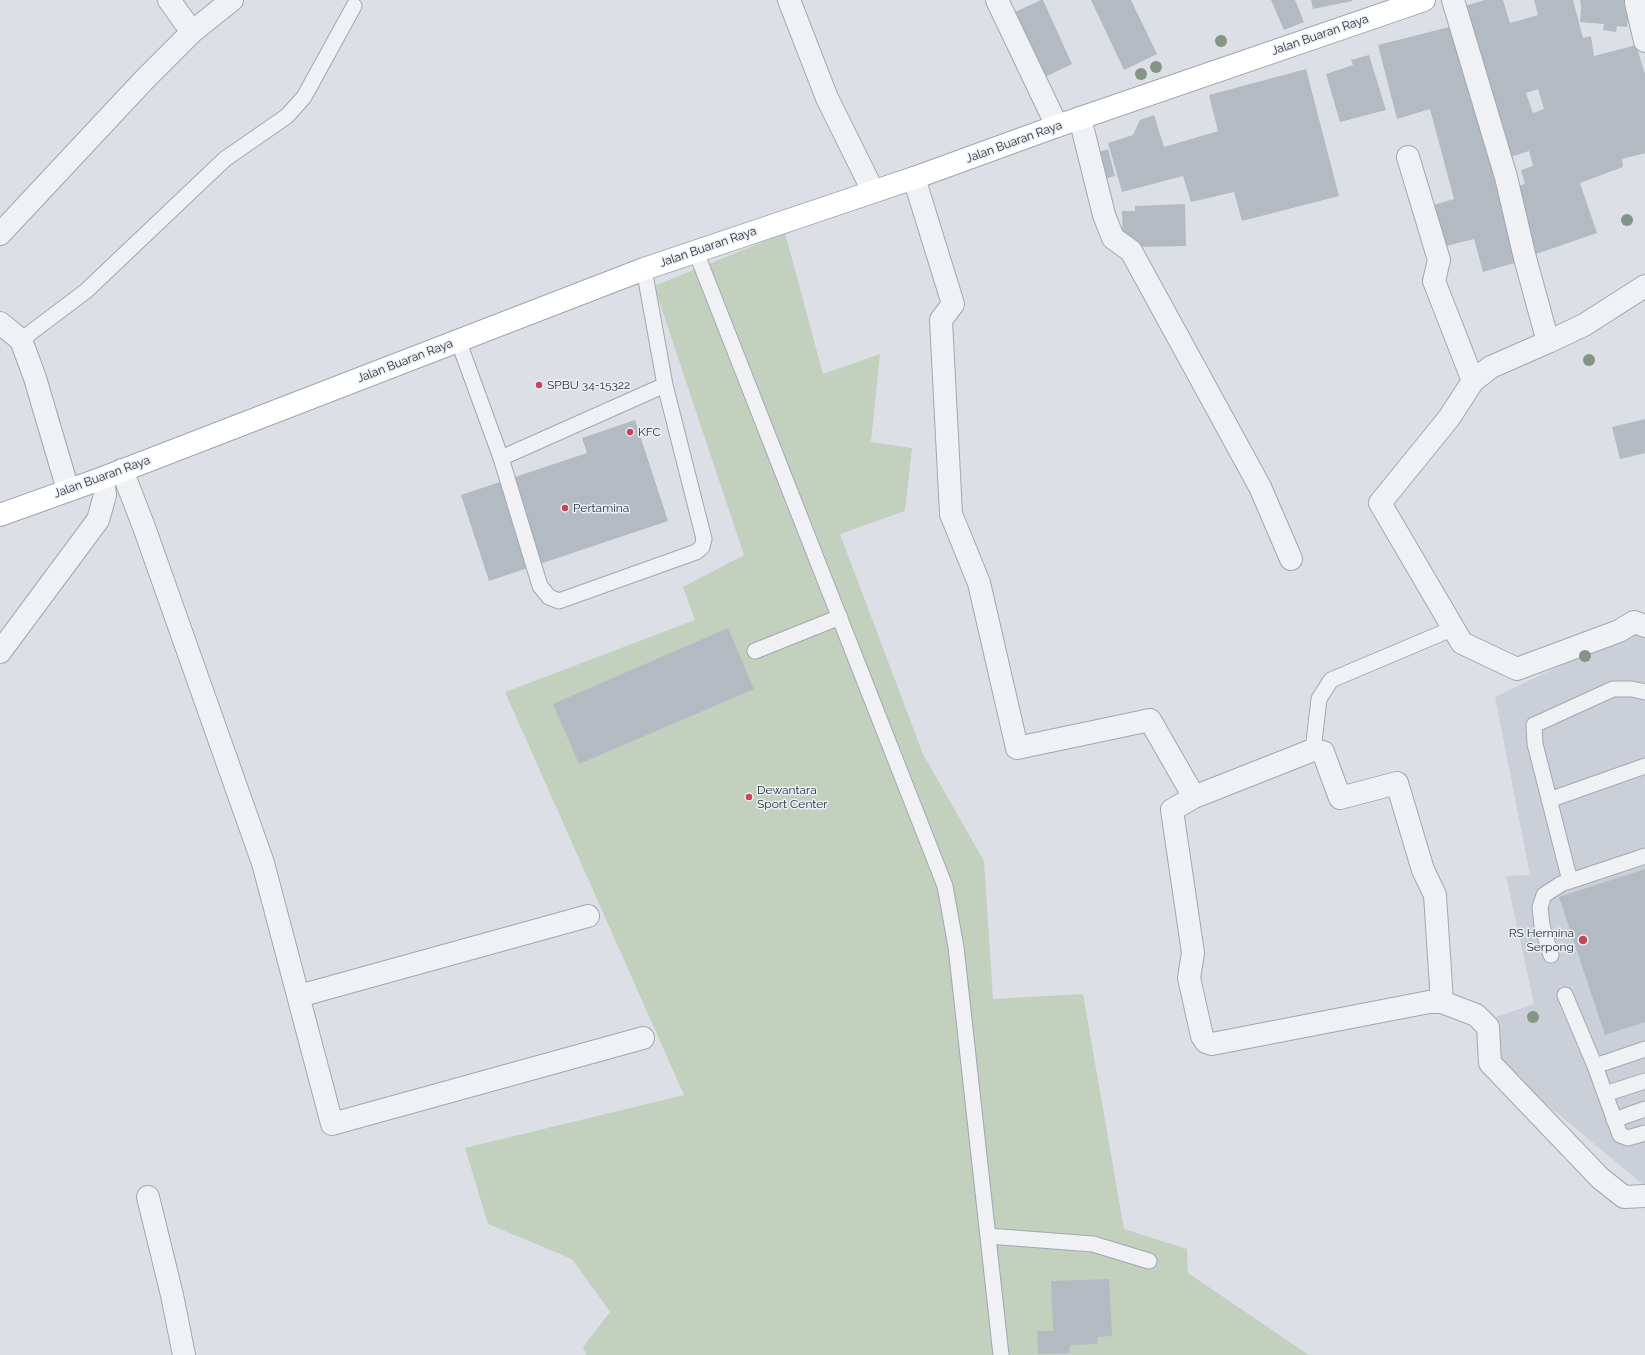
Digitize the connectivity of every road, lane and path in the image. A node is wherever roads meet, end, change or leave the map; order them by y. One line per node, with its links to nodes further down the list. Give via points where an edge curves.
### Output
1 (169, 0): 9 (street)
2 (232, 0): 9 (street)
3 (790, 0): 15 (street, via 826,98)
4 (997, 0): 12 (street)
5 (1424, 0): 11 (main road, Jalan Buaran Raya)
6 (1453, 0): 23 (street, via 1506,177)
7 (1636, 0): 10 (street)
8 (354, 6): 21 (lane, via 304,97 287,116 225,159 86,292)
9 (192, 32): 16 (street)
10 (1645, 41)
11 (1080, 118): 12 (main road, Jalan Buaran Raya); 30 (street, via 1104,215 1113,238 1131,251 1260,487)
12 (1057, 126): 14 (main road, Jalan Buaran Raya)
13 (1408, 157): 24 (street, via 1439,260 1434,281)
14 (914, 178): 15 (main road, Jalan Buaran Raya); 39 (street, via 953,304 941,320 951,514 979,583 1017,748 1150,720)
15 (873, 191): 17 (main road, Jalan Buaran Raya)
16 (0, 234)
17 (696, 252): 18 (main road, Jalan Buaran Raya); 31 (lane)
18 (644, 269): 22 (main road, Jalan Buaran Raya); 25 (lane)
19 (1645, 286): 23 (street, via 1584,325)
20 (0, 323): 21 (street)
21 (21, 340): 28 (street)
22 (458, 340): 26 (lane); 27 (main road, Jalan Buaran Raya)
23 (1548, 342): 24 (street, via 1492,367)
24 (1473, 381): 33 (street, via 1449,418 1380,503)
25 (665, 385): 26 (lane); 26 (lane, via 704,539 702,547 696,552 559,601 550,597 540,586)
26 (501, 458)
27 (112, 474): 28 (main road, Jalan Buaran Raya); 35 (street, via 98,520); 46 (street, via 144,527 263,863)
28 (68, 490): 29 (main road, Jalan Buaran Raya)
29 (0, 516)
30 (1291, 560)
31 (840, 617): 34 (lane); 58 (lane, via 945,886 956,947)
32 (1645, 626): 33 (street, via 1634,622 1618,631 1516,669 1462,642)
33 (1454, 628): 37 (lane, via 1331,680 1319,699)
34 (755, 651)
35 (0, 652)
36 (1645, 692): 40 (lane, via 1613,689 1534,725 1535,744)
37 (1313, 750): 39 (street); 47 (street, via 1323,752 1340,798 1397,783 1423,870 1435,895)
38 (1645, 766): 40 (lane)
39 (1194, 797): 47 (street, via 1172,810 1193,953 1189,978 1202,1036 1206,1042 1212,1044 1429,1002)
40 (1549, 800): 42 (lane)
41 (1645, 856): 42 (lane)
42 (1570, 881): 44 (lane, via 1544,895 1540,907 1542,926)
43 (588, 916): 46 (street)
44 (1551, 955)
45 (1565, 995): 50 (lane)
46 (299, 996): 48 (street, via 332,1124)
47 (1442, 1002): 56 (street, via 1476,1015 1488,1027 1490,1063 1600,1178 1624,1197)
48 (643, 1038)
49 (1645, 1049): 50 (lane)
50 (1595, 1066): 52 (lane)
51 (1645, 1081): 52 (lane)
52 (1605, 1094): 54 (lane)
53 (1645, 1109): 54 (lane)
54 (1614, 1120): 55 (lane, via 1620,1135 1628,1138)
55 (1645, 1134)
56 (1645, 1196)
57 (148, 1197): 60 (street)
58 (988, 1236): 59 (lane, via 1093,1244); 61 (lane)
59 (1149, 1261)
60 (184, 1355)
61 (1001, 1355)

